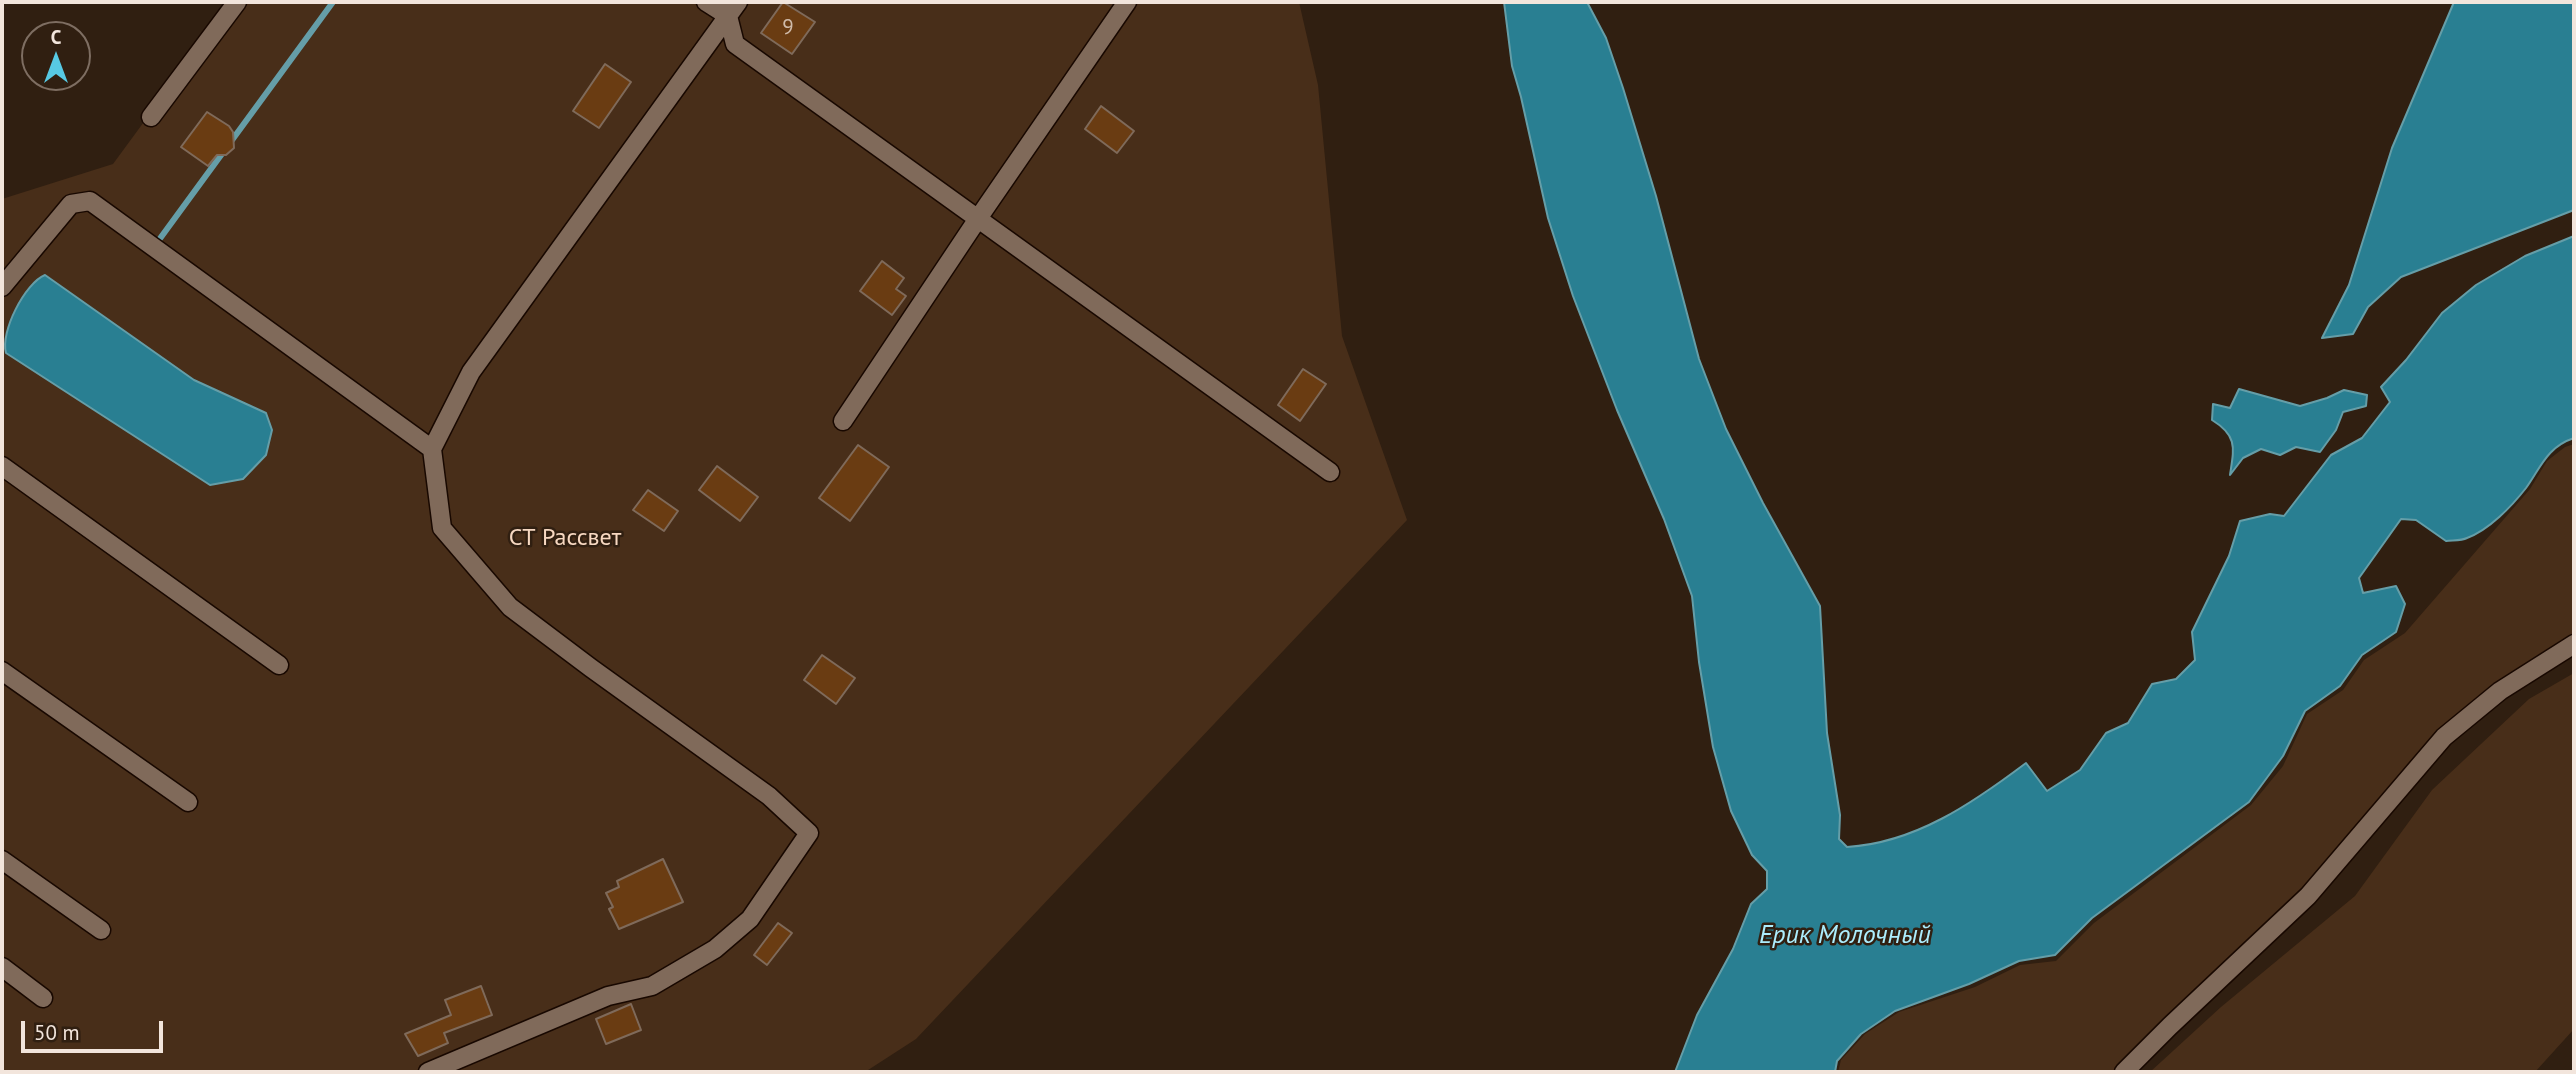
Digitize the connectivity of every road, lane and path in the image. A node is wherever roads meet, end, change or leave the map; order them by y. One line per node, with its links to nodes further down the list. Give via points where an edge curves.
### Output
1 (237, 2): 5 (street)
2 (706, 2): 4 (street)
3 (1127, 2): 6 (street)
4 (733, 9): 6 (street, via 735,44); 9 (street, via 471,372)
5 (151, 117)
6 (976, 220): 8 (street); 11 (street)
7 (2, 287): 9 (street, via 71,204 90,201)
8 (843, 421)
9 (432, 449): 20 (street, via 442,528 510,607 769,796 809,832 750,919 715,949 652,986 608,996)
10 (2, 466): 13 (street)
11 (1330, 472)
12 (2574, 644): 21 (street, via 2500,691 2444,737 2308,896)
13 (279, 665)
14 (2, 671): 15 (street)
15 (188, 802)
16 (2, 860): 17 (street)
17 (101, 930)
18 (2, 967): 19 (street)
19 (43, 998)
20 (428, 1072)
21 (2124, 1072)

